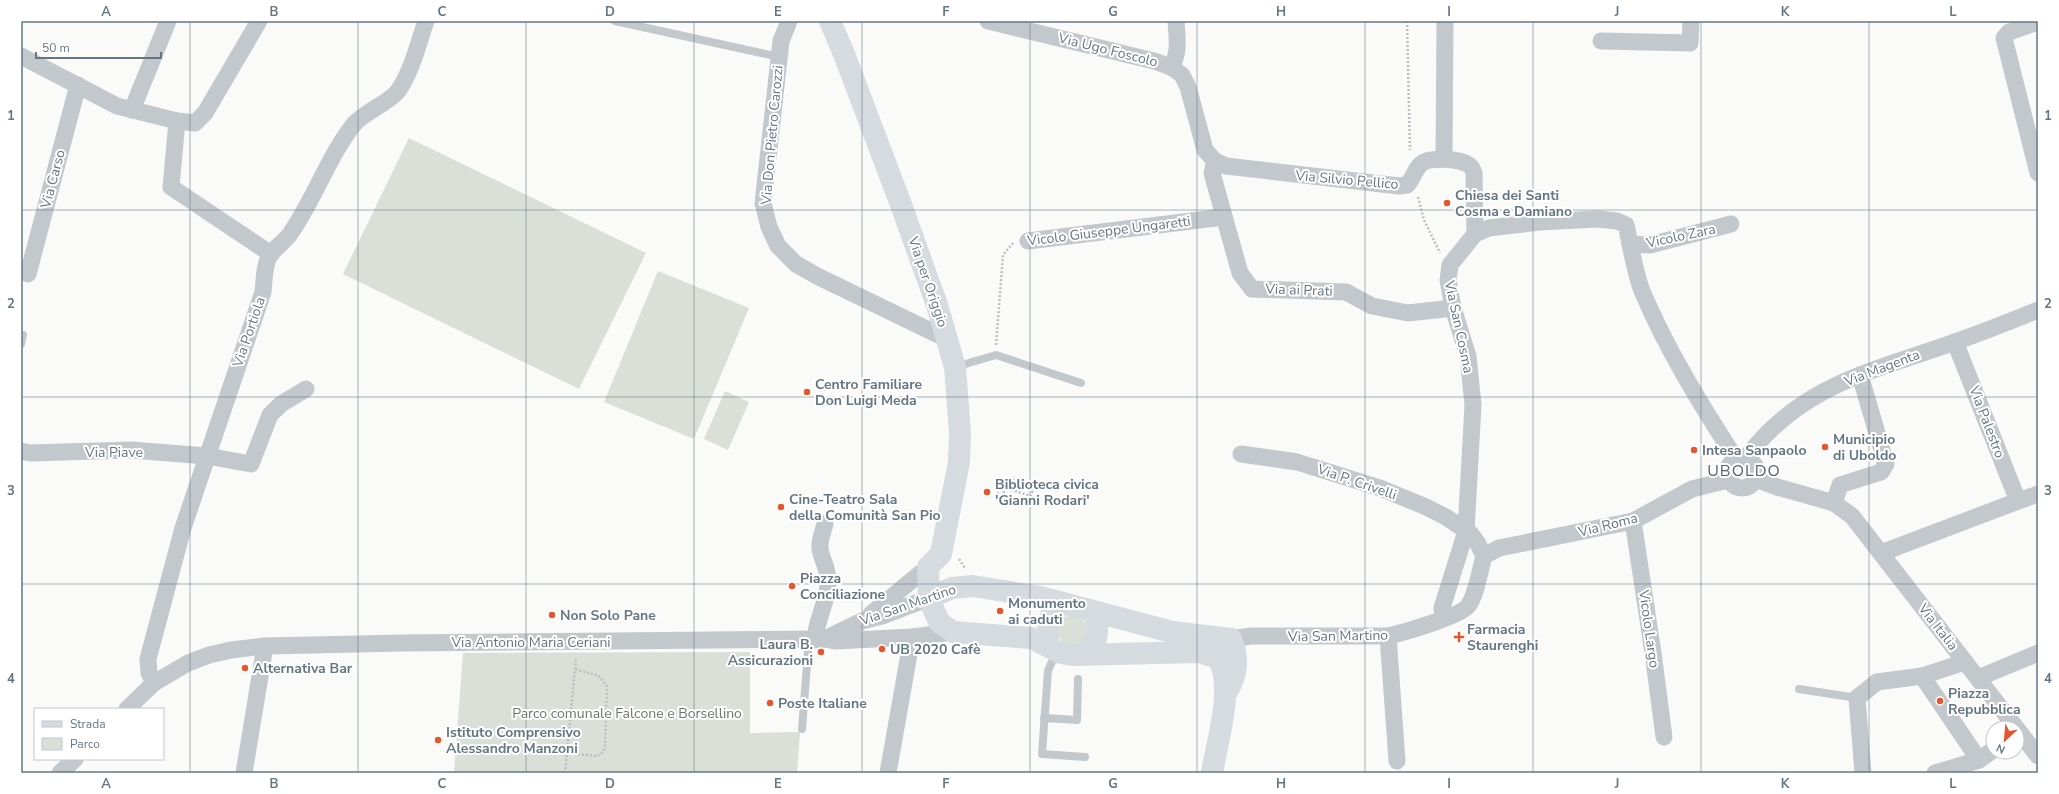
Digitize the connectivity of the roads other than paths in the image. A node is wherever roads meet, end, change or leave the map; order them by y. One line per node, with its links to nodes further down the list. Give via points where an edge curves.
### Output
1 (168, 21): 17 (street)
2 (259, 21): 18 (street, via 205,113 195,122)
3 (426, 21): 27 (street, Via Portiola, via 405,79 396,93 355,123 296,226)
4 (615, 21): 14 (lane)
5 (789, 21): 14 (street, Via Don Pietro Carozzi, via 780,41)
6 (830, 21): 32 (street, Via per Origgio, via 900,202)
7 (988, 21): 15 (street, Via Ugo Foscolo)
8 (1176, 21): 15 (street, via 1178,49)
9 (1445, 21): 19 (street)
10 (1690, 21): 12 (street, via 1690,43)
11 (2038, 22): 21 (street, via 2009,32 2004,38)
12 (1601, 41)
13 (21, 56): 16 (street)
14 (779, 57): 32 (street, Via Don Pietro Carozzi, via 764,203 769,228 778,246 796,264 817,276)
15 (1171, 67): 20 (street, Via Ugo Foscolo, via 1182,75 1188,87 1205,150)
16 (78, 85): 17 (street, via 117,106); 28 (street, Via Carso)
17 (132, 110): 18 (street)
18 (176, 122): 27 (street, via 170,187)
19 (1444, 159): 20 (street, Via Silvio Pellico, via 1421,163 1407,185 1399,186 1238,169); 24 (street, Via Silvio Pellico, via 1459,161 1470,166 1474,172)
20 (1215, 161): 22 (street, Via ai Prati, via 1212,173)
21 (2038, 173)
22 (1224, 217): 25 (street, Vicolo Giuseppe Ungaretti); 29 (street, Via ai Prati, via 1240,273 1252,289 1346,292 1372,306 1408,313)
23 (1731, 224): 26 (street, Vicolo Zara, via 1650,245)
24 (1475, 234): 26 (street, via 1496,227 1598,219 1617,221 1626,225); 29 (street, Via San Cosma, via 1448,271)
25 (1028, 241)
26 (1630, 244): 42 (street, via 1641,289 1671,350 1706,412)
27 (271, 254): 41 (street, Via Portiola, via 267,262 263,292)
28 (28, 274)
29 (1453, 308): 50 (street, Via San Cosma, via 1468,356 1473,405)
30 (2038, 310): 33 (street, Via Magenta)
31 (23, 335): 34 (lane)
32 (947, 339): 35 (street, Via per Origgio)
33 (1955, 342): 36 (street, Via Magenta); 46 (street, Via Palestro)
34 (21, 344)
35 (954, 367): 37 (lane, via 996,355); 53 (street, Via per Origgio, via 960,432 959,462)
36 (1860, 374): 42 (street, Via Magenta, via 1818,394 1777,422); 47 (street, via 1886,464 1881,472 1840,485)
37 (1082, 383)
38 (306, 389): 41 (street, Via Piave, via 270,414 251,464)
39 (21, 451): 41 (street, Via Piave, via 131,450)
40 (1242, 454): 50 (street, Via P. Crivelli, via 1297,462 1380,488 1429,509)
41 (207, 456): 74 (street, Via Portiola, via 183,528 148,659 149,673)
42 (1741, 459): 43 (street, via 1754,464 1757,469); 44 (street, via 1732,461 1726,470)
43 (1756, 479): 44 (street, via 1750,486 1740,489); 47 (street)
44 (1728, 480): 48 (street, Via Roma, via 1692,489)
45 (2038, 494): 46 (street)
46 (2018, 501): 51 (street)
47 (1834, 503): 51 (street, Via Italia, via 1852,516)
48 (1633, 521): 52 (street, Via Roma, via 1499,548); 82 (street, Vicolo Largo)
49 (826, 524): 63 (street, via 820,540 820,549 826,563 828,584 826,601 816,629)
50 (1466, 531): 52 (street, Via P. Crivelli, via 1474,537); 58 (street, Via San Cosma, via 1442,608)
51 (1881, 553): 70 (street, Via Italia)
52 (1484, 556): 58 (street, Via San Martino, via 1469,606)
53 (942, 558): 54 (street, via 958,580); 55 (street, Via per Origgio); 59 (street)
54 (971, 579): 55 (street, Via San Martino); 56 (street, Via San Martino)
55 (930, 598): 59 (street, Via San Martino); 60 (street, Via per Origgio, via 940,623)
56 (1065, 604): 57 (street, Via San Martino); 66 (street, via 1057,607 1050,617 1047,636)
57 (1092, 611): 64 (street, Via San Martino, via 1172,632); 69 (street, via 1097,619 1097,636 1090,650)
58 (1443, 618): 61 (street, Via San Martino)
59 (862, 621): 63 (street, Via San Martino)
60 (953, 632): 62 (street, Via Antonio Maria Ceriani); 66 (street, Via San Martino, via 1031,638)
61 (1388, 636): 64 (street, Via San Martino, via 1251,636); 89 (street)
62 (912, 637): 63 (street, Via Antonio Maria Ceriani, via 835,641); 92 (street)
63 (816, 639): 65 (street, Via Antonio Maria Ceriani); 81 (lane)
64 (1231, 639): 67 (street, Via San Martino); 76 (street, via 1237,662 1234,678)
65 (265, 646): 74 (street, Via Antonio Maria Ceriani, via 209,655 188,663); 91 (street)
66 (1053, 649): 69 (street, Via San Martino); 79 (lane, via 1048,671)
67 (1198, 652): 69 (street, Via San Martino); 76 (street, Via San Martino, via 1218,658)
68 (2038, 653): 73 (street)
69 (1081, 655)
70 (1965, 662): 71 (street); 73 (street, Via Italia)
71 (1922, 676): 77 (street, via 1877,682); 88 (street)
72 (1078, 678): 79 (lane, via 1076,720)
73 (1978, 678): 80 (street, Via Italia)
74 (154, 683): 78 (street, Via Antonio Maria Ceriani)
75 (1799, 689): 77 (lane)
76 (1226, 693): 93 (street)
77 (1857, 698): 94 (street)
78 (128, 708)
79 (1044, 718): 86 (lane, via 1042,754)
80 (2009, 720)
81 (802, 729)
82 (1664, 737)
83 (2025, 740): 85 (street, Via Italia)
84 (1985, 756): 88 (street)
85 (2038, 756)
86 (1085, 757)
87 (74, 760): 90 (street)
88 (1979, 760): 95 (street)
89 (1398, 761)
90 (60, 773)
91 (244, 773)
92 (888, 773)
93 (1212, 773)
94 (1864, 773)
95 (1934, 773)

